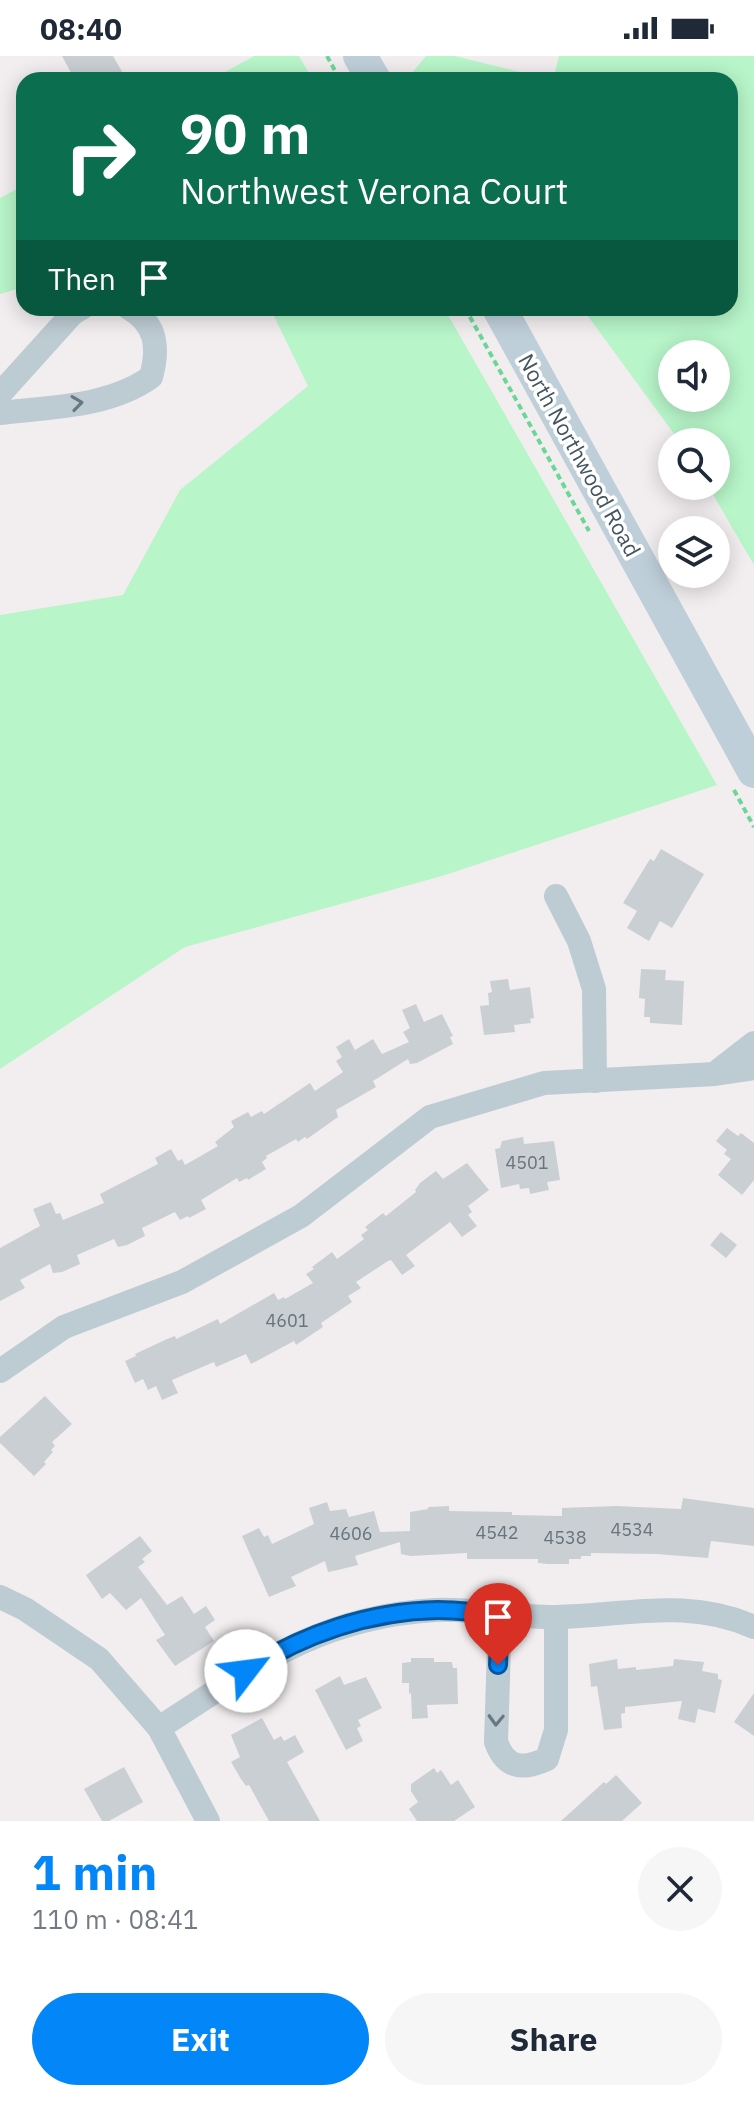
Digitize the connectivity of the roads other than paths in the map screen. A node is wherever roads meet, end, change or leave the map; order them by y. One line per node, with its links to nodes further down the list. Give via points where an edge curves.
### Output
1 (70, 316): 4 (street)
2 (142, 316): 5 (street, one-way to 2, via 133,390 151,377 158,354)
3 (503, 316): 6 (street, North Northwood Road)
4 (0, 394)
5 (0, 413)
6 (754, 771)
7 (556, 896): 11 (street, via 579,941 594,989)
8 (754, 1043): 10 (street)
9 (754, 1068): 10 (street)
10 (715, 1074): 11 (street)
11 (595, 1081): 12 (street, via 544,1083 430,1117 301,1216 182,1282 64,1327)
12 (0, 1371)
13 (0, 1597): 17 (street, via 99,1659)
14 (500, 1614): 15 (street); 15 (street, one-way to 15, via 496,1742 501,1756 531,1767 547,1759 556,1730); 17 (street, via 438,1610 384,1615 324,1631 268,1657)
15 (556, 1618): 16 (street, via 652,1608 731,1617)
16 (754, 1627)
17 (159, 1728): 18 (street)
18 (208, 1821)

